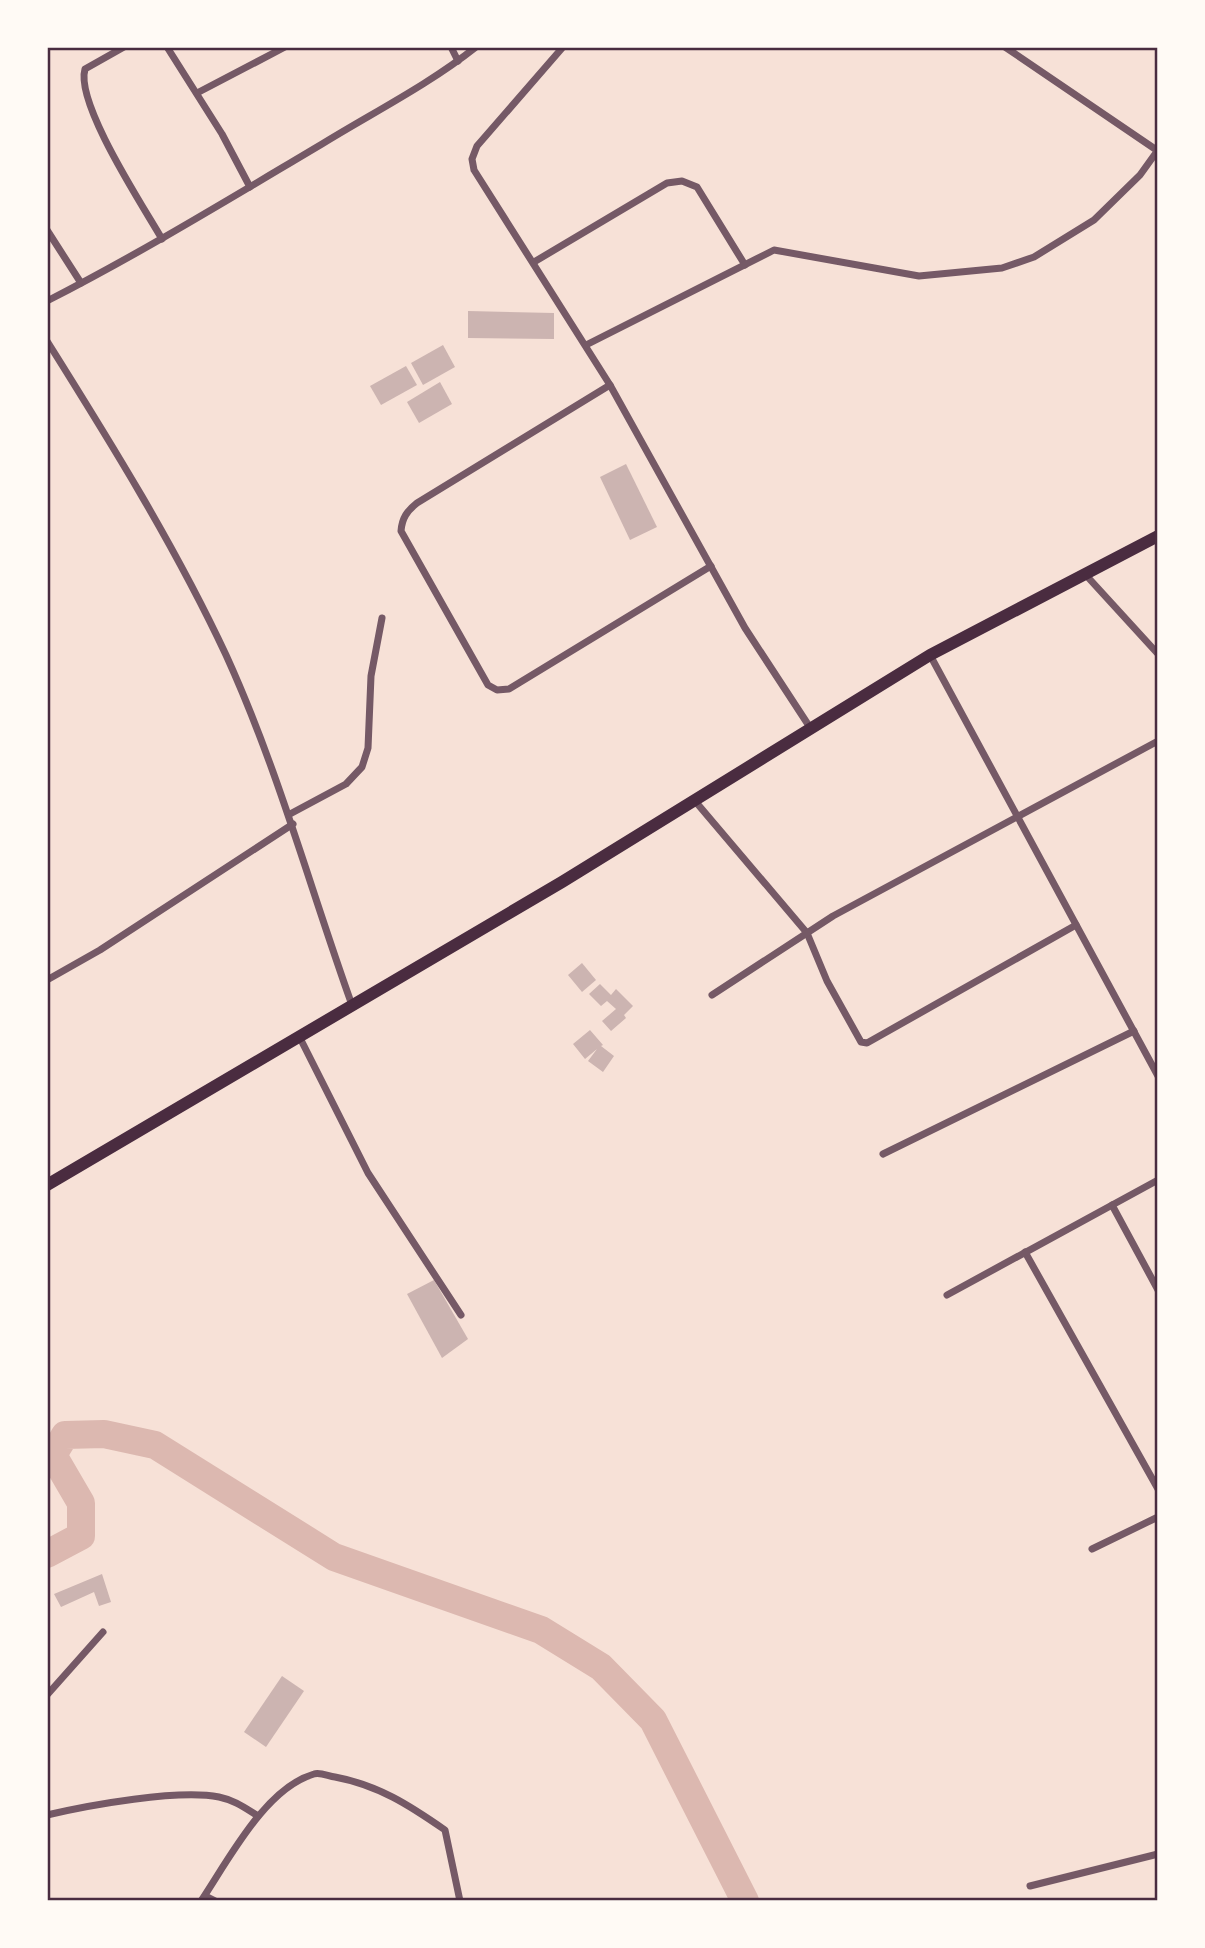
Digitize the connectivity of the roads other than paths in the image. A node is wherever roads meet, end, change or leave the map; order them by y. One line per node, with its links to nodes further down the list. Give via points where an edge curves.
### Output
1 (124, 47): 13 (street, via 85,69 83,85 111,151)
2 (167, 47): 9 (street)
3 (285, 47): 9 (street)
4 (451, 47): 8 (street)
5 (476, 47): 8 (street)
6 (563, 47): 14 (street, via 477,146 472,159 474,170)
7 (1005, 47): 10 (street)
8 (458, 61): 11 (street)
9 (197, 93): 11 (street)
10 (1158, 150): 15 (street, via 1140,175 1094,220 1034,257 1002,268 919,276 774,250)
11 (250, 187): 13 (street)
12 (47, 230): 16 (street)
13 (162, 239): 16 (street)
14 (534, 262): 15 (street, via 667,183 682,181 697,187); 19 (street)
15 (745, 265): 19 (street)
16 (81, 283): 17 (street)
17 (47, 300)
18 (47, 341): 30 (street, via 186,576 226,655)
19 (586, 345): 20 (street)
20 (610, 385): 22 (street); 22 (street, via 417,503 408,510 401,531 488,685 497,690 509,689)
21 (1158, 536): 23 (highway)
22 (711, 566): 27 (street, via 774,677)
23 (1083, 572): 25 (street); 26 (highway)
24 (383, 618): 30 (street, via 371,676 368,748 362,767 346,784)
25 (1158, 654)
26 (930, 655): 27 (highway); 31 (street)
27 (811, 729): 29 (highway)
28 (1158, 741): 31 (street)
29 (695, 800): 34 (street); 37 (highway)
30 (290, 814): 32 (street)
31 (1018, 819): 33 (street); 34 (street)
32 (293, 824): 35 (street); 37 (street)
33 (1076, 925): 34 (street, via 867,1043 856,1038); 38 (street)
34 (807, 933): 36 (street)
35 (47, 980)
36 (712, 995)
37 (352, 1005): 39 (highway)
38 (1133, 1031): 40 (street); 41 (street)
39 (299, 1036): 43 (highway); 48 (street, via 368,1173)
40 (1158, 1076)
41 (883, 1154)
42 (1158, 1180): 44 (street)
43 (47, 1185)
44 (1112, 1205): 45 (street); 46 (street)
45 (1025, 1252): 47 (street); 49 (street)
46 (1158, 1290)
47 (947, 1295)
48 (461, 1315)
49 (1158, 1489)
50 (1158, 1517): 51 (street)
51 (1092, 1549)
52 (103, 1632): 53 (street)
53 (47, 1695)
54 (47, 1815): 55 (street, via 88,1805 201,1795 240,1804)
55 (258, 1816): 58 (street); 60 (street, via 289,1786 316,1773 357,1781 400,1798 445,1830)
56 (1158, 1854): 57 (street)
57 (1030, 1885)
58 (203, 1898): 59 (street)
59 (215, 1901)
60 (460, 1901)

